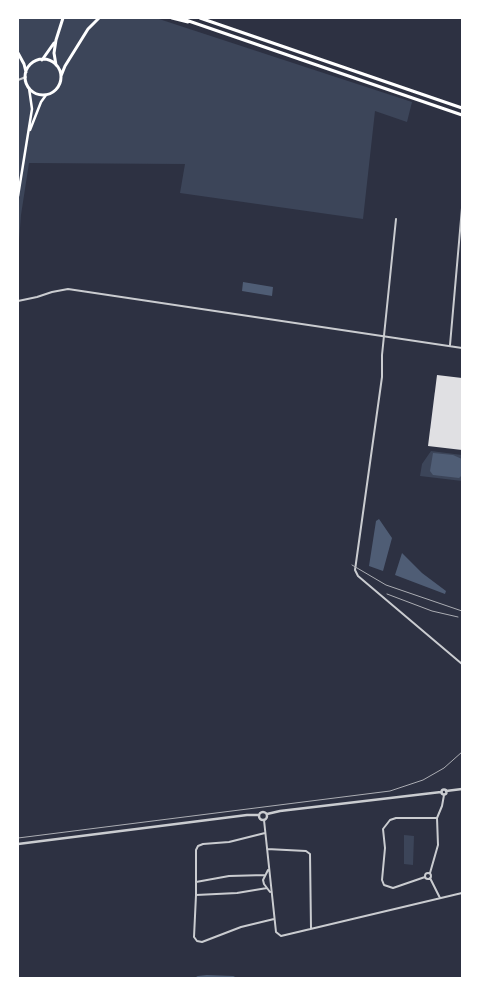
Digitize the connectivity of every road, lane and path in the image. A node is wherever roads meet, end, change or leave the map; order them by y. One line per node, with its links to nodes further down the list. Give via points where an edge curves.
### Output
1 (63, 18): 7 (main road)
2 (99, 18): 13 (main road, via 88,28)
3 (172, 18): 6 (main road)
4 (180, 18): 6 (main road)
5 (201, 18): 17 (main road)
6 (233, 36): 18 (main road)
7 (56, 40): 9 (main road); 10 (main road)
8 (18, 53): 11 (main road)
9 (42, 60): 10 (main road); 11 (main road, via 32,64)
10 (56, 65): 13 (main road)
11 (26, 72): 12 (main road)
12 (26, 77): 14 (street); 15 (main road)
13 (61, 77): 16 (main road, via 56,90)
14 (18, 80)
15 (29, 88): 16 (main road, via 36,94); 19 (main road, via 32,109)
16 (46, 95): 19 (main road, via 37,109)
17 (462, 108)
18 (462, 115)
19 (27, 139): 20 (main road)
20 (18, 196)
21 (462, 208): 25 (street)
22 (396, 219): 24 (street)
23 (18, 301): 24 (street, via 68,289)
24 (384, 336): 25 (street); 27 (street, via 382,377 355,567 357,574 371,587)
25 (450, 346): 26 (street)
26 (462, 348)
27 (462, 664)
28 (462, 789): 29 (street)
29 (442, 793): 30 (street); 32 (street)
30 (266, 814): 31 (street, via 262,812); 33 (street)
31 (259, 815): 33 (street); 35 (street)
32 (437, 818): 38 (street, via 438,845); 40 (street, via 396,818 383,829 384,885 393,888)
33 (264, 820): 34 (street)
34 (264, 834): 36 (street); 42 (street, via 198,846)
35 (18, 844)
36 (267, 849): 37 (street); 49 (street, via 306,851 310,854)
37 (268, 870): 39 (street); 44 (street)
38 (430, 873): 40 (street); 41 (street)
39 (265, 875): 42 (street, via 229,876); 43 (street)
40 (426, 877): 41 (street)
41 (430, 878): 47 (street)
42 (196, 882): 46 (street)
43 (267, 888): 44 (street); 46 (street)
44 (271, 893): 48 (street)
45 (462, 893): 47 (street)
46 (196, 895): 48 (street, via 194,934 199,942)
47 (440, 898): 49 (street)
48 (274, 919): 49 (street, via 276,932 281,936)
49 (311, 929)

